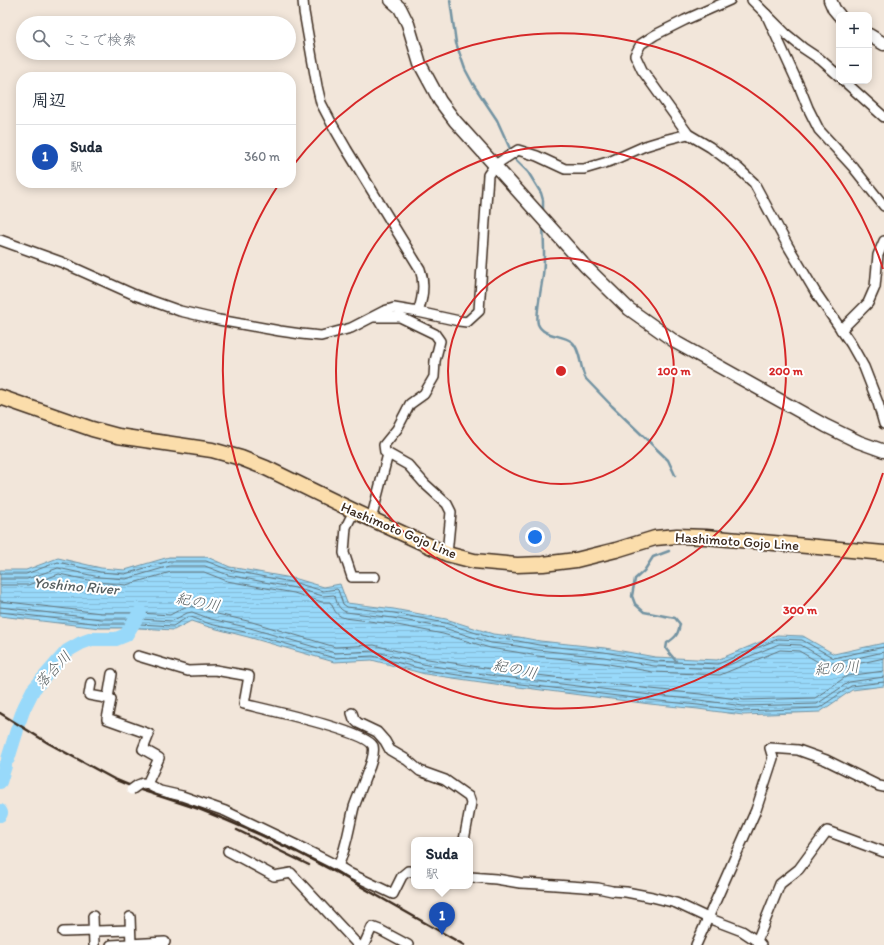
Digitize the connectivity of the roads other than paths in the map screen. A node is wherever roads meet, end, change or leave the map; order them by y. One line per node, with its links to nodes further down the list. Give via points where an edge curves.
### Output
1 (303, 0): 18 (street, via 321,103 420,269 423,276 423,291)
2 (391, 0): 14 (street, via 400,8 408,24 420,64 440,101 455,122)
3 (730, 0): 13 (street, via 655,35 641,44 635,55 642,70)
4 (752, 0): 7 (street)
5 (830, 0): 6 (street)
6 (836, 12)
7 (766, 14): 10 (street, via 786,34); 15 (street, via 819,130 854,167)
8 (872, 38): 9 (street)
9 (884, 44)
10 (836, 73)
11 (847, 84): 12 (street)
12 (884, 117)
13 (688, 134): 14 (street, via 645,146 611,161 584,169 565,169 518,150); 20 (street, via 732,163 754,183 788,246)
14 (495, 165): 18 (street, via 488,175 478,312 468,322); 23 (street, via 586,267 629,309 677,343 819,422)
15 (884, 206)
16 (0, 240): 19 (street, via 61,262 135,295 180,311 219,320 321,336 351,328)
17 (884, 241): 20 (street, via 878,255 875,287 868,303)
18 (418, 312): 19 (street, via 394,308)
19 (373, 317): 24 (street, via 400,317 435,334 440,341 434,377 424,394 410,404 397,429 384,445)
20 (841, 330): 22 (street, via 864,367)
21 (0, 397): 25 (main road, Hashimoto Gojo Line, via 118,436 212,450 241,458)
22 (884, 424)
23 (884, 451)
24 (388, 454): 26 (street); 28 (street, via 408,465 447,504 451,512)
25 (354, 512): 26 (main road, Hashimoto Gojo Line); 29 (street, via 346,527 344,553 352,577)
26 (371, 520): 28 (main road, Hashimoto Gojo Line)
27 (884, 553): 28 (main road, Hashimoto Gojo Line, via 677,536 655,538 576,560 543,564 517,565)
28 (447, 554)
29 (375, 577)
30 (138, 656): 41 (street, via 188,671 215,670 248,676 244,704 350,732 372,745 371,764 355,807 344,854)
31 (112, 674): 33 (street)
32 (91, 683): 33 (street, via 89,694)
33 (108, 698): 35 (street, via 111,699 107,719 149,734 143,750 159,758)
34 (352, 713): 38 (street, via 358,723 377,732 390,750 420,771 445,780 469,797 471,803)
35 (147, 784): 37 (street, via 143,783); 41 (street, via 160,791 225,811)
36 (884, 787): 46 (street, via 798,750 770,748 773,758 756,810)
37 (131, 789)
38 (465, 837)
39 (228, 851): 55 (street, via 274,876 291,873)
40 (884, 852): 51 (street, via 827,831 799,869 780,884)
41 (338, 866): 42 (street, via 393,894 402,876)
42 (411, 872)
43 (473, 877): 46 (street, via 626,892 676,903)
44 (93, 916): 47 (street)
45 (130, 917): 48 (street)
46 (708, 918): 51 (street, via 742,931); 58 (street)
47 (93, 930): 48 (street); 49 (street); 53 (street)
48 (130, 930): 52 (street)
49 (63, 932)
50 (165, 942): 52 (street)
51 (759, 943)
52 (131, 944): 54 (street)
53 (94, 945)
54 (111, 945)
55 (358, 945)
56 (364, 945): 57 (street, via 372,927)
57 (408, 945)
58 (696, 945)

